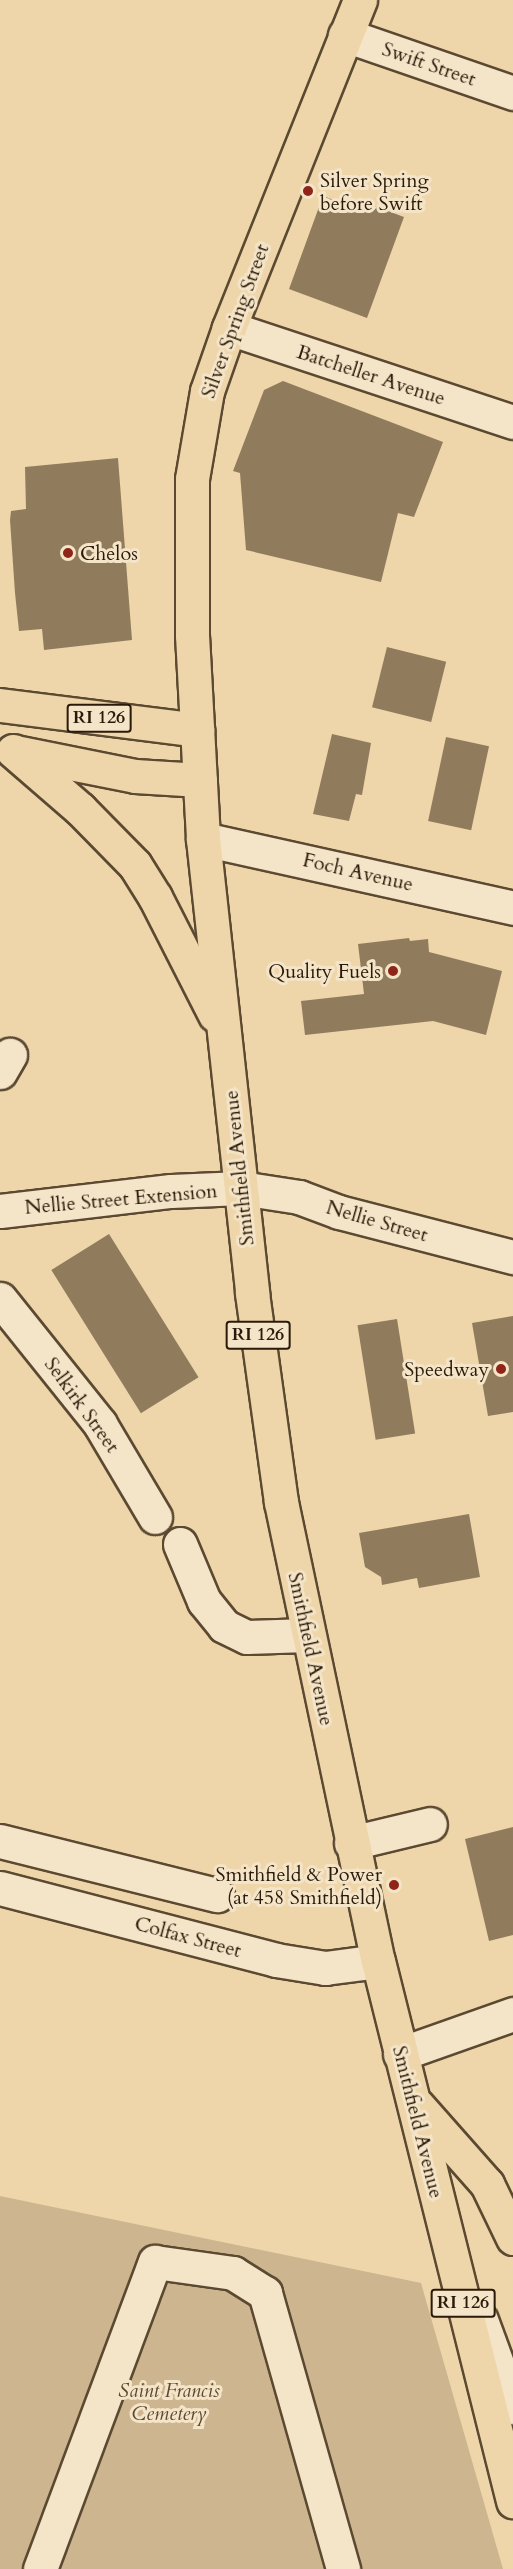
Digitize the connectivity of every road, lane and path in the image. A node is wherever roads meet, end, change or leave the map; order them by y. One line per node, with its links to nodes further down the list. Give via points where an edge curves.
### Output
1 (360, 0): 2 (main road, Silver Spring Street)
2 (345, 35): 3 (street, Swift Street); 4 (main road, Silver Spring Street)
3 (513, 93)
4 (228, 328): 5 (street, Batcheller Avenue); 7 (main road, Silver Spring Street, via 207,391 192,479 192,635)
5 (513, 422)
6 (0, 705): 7 (main road, RI 126)
7 (197, 730): 9 (main road, Smithfield Avenue / RI 126)
8 (6, 750): 9 (main road, via 135,776); 12 (main road, via 80,809 135,866 155,897)
9 (200, 780): 10 (main road, Smithfield Avenue / RI 126)
10 (203, 839): 11 (street, Foch Avenue); 12 (main road, Smithfield Avenue / RI 126)
11 (513, 908)
12 (224, 1033): 13 (main road, Smithfield Avenue / RI 126)
13 (241, 1188): 14 (street, Nellie Street Extension, via 171,1191); 15 (street, Nellie Street, via 299,1197 339,1212); 19 (main road, Smithfield Avenue / RI 126, via 271,1437)
14 (0, 1211)
15 (513, 1257)
16 (0, 1299): 17 (street, Selkirk Street, via 100,1424)
17 (155, 1517)
18 (180, 1544): 19 (street, via 204,1601 224,1626 247,1637)
19 (308, 1635): 22 (main road, Smithfield Avenue / RI 126)
20 (430, 1824): 22 (street)
21 (0, 1840): 24 (street)
22 (351, 1843): 25 (main road, Smithfield Avenue / RI 126)
23 (0, 1888): 25 (street, Colfax Street, via 276,1960 325,1968)
24 (217, 1895)
25 (378, 1962): 27 (main road, Smithfield Avenue / RI 126)
26 (513, 2014): 27 (street)
27 (400, 2054): 28 (main road, Smithfield Avenue / RI 126)
28 (416, 2104): 29 (main road, Smithfield Avenue / RI 126); 30 (main road, RI 126, via 487,2184)
29 (437, 2196): 31 (street); 32 (main road, Smithfield Avenue / RI 126)
30 (513, 2238)
31 (513, 2407)
32 (513, 2500)
33 (40, 2569): 34 (street, via 155,2262 233,2273 265,2293)
34 (343, 2569)

